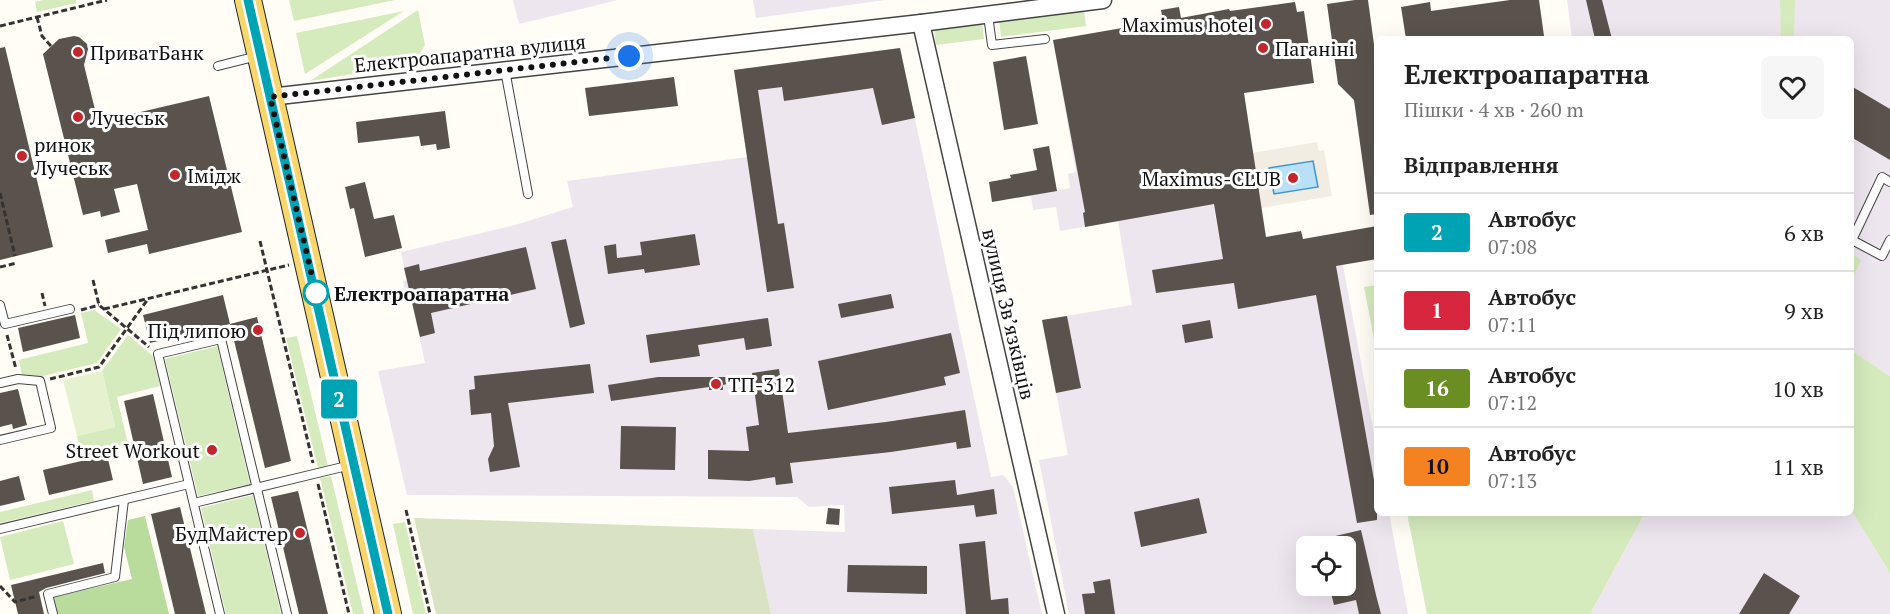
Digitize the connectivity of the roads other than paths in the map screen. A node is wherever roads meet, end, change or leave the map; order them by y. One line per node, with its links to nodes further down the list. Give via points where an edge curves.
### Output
1 (248, 0): 6 (main road)
2 (1103, 0): 3 (street, Електроапаратна вулиця)
3 (988, 15): 4 (street, Електроапаратна вулиця); 5 (lane, via 992,45)
4 (921, 23): 8 (street, Електроапаратна вулиця); 29 (street, вулиця Звʼязківців)
5 (1045, 39)
6 (261, 56): 7 (lane); 9 (main road)
7 (218, 66)
8 (506, 70): 9 (street, Електроапаратна вулиця); 11 (lane)
9 (270, 97): 19 (main road)
10 (1890, 182): 12 (lane, via 1882,177)
11 (528, 194)
12 (1854, 236)
13 (1890, 240): 14 (lane, via 1882,256)
14 (1854, 241)
15 (0, 305): 16 (lane, via 5,324)
16 (70, 309)
17 (0, 383): 18 (lane, via 18,379 40,381 51,428)
18 (0, 440)
19 (354, 465): 21 (lane); 28 (main road)
20 (189, 484): 21 (lane, via 158,354 221,339); 22 (lane); 23 (lane)
21 (257, 488): 23 (lane); 27 (lane)
22 (124, 500): 24 (lane); 25 (lane, via 115,578 48,594)
23 (194, 503): 26 (lane)
24 (0, 529)
25 (53, 614)
26 (220, 614)
27 (287, 614)
28 (388, 614)
29 (1056, 614)

